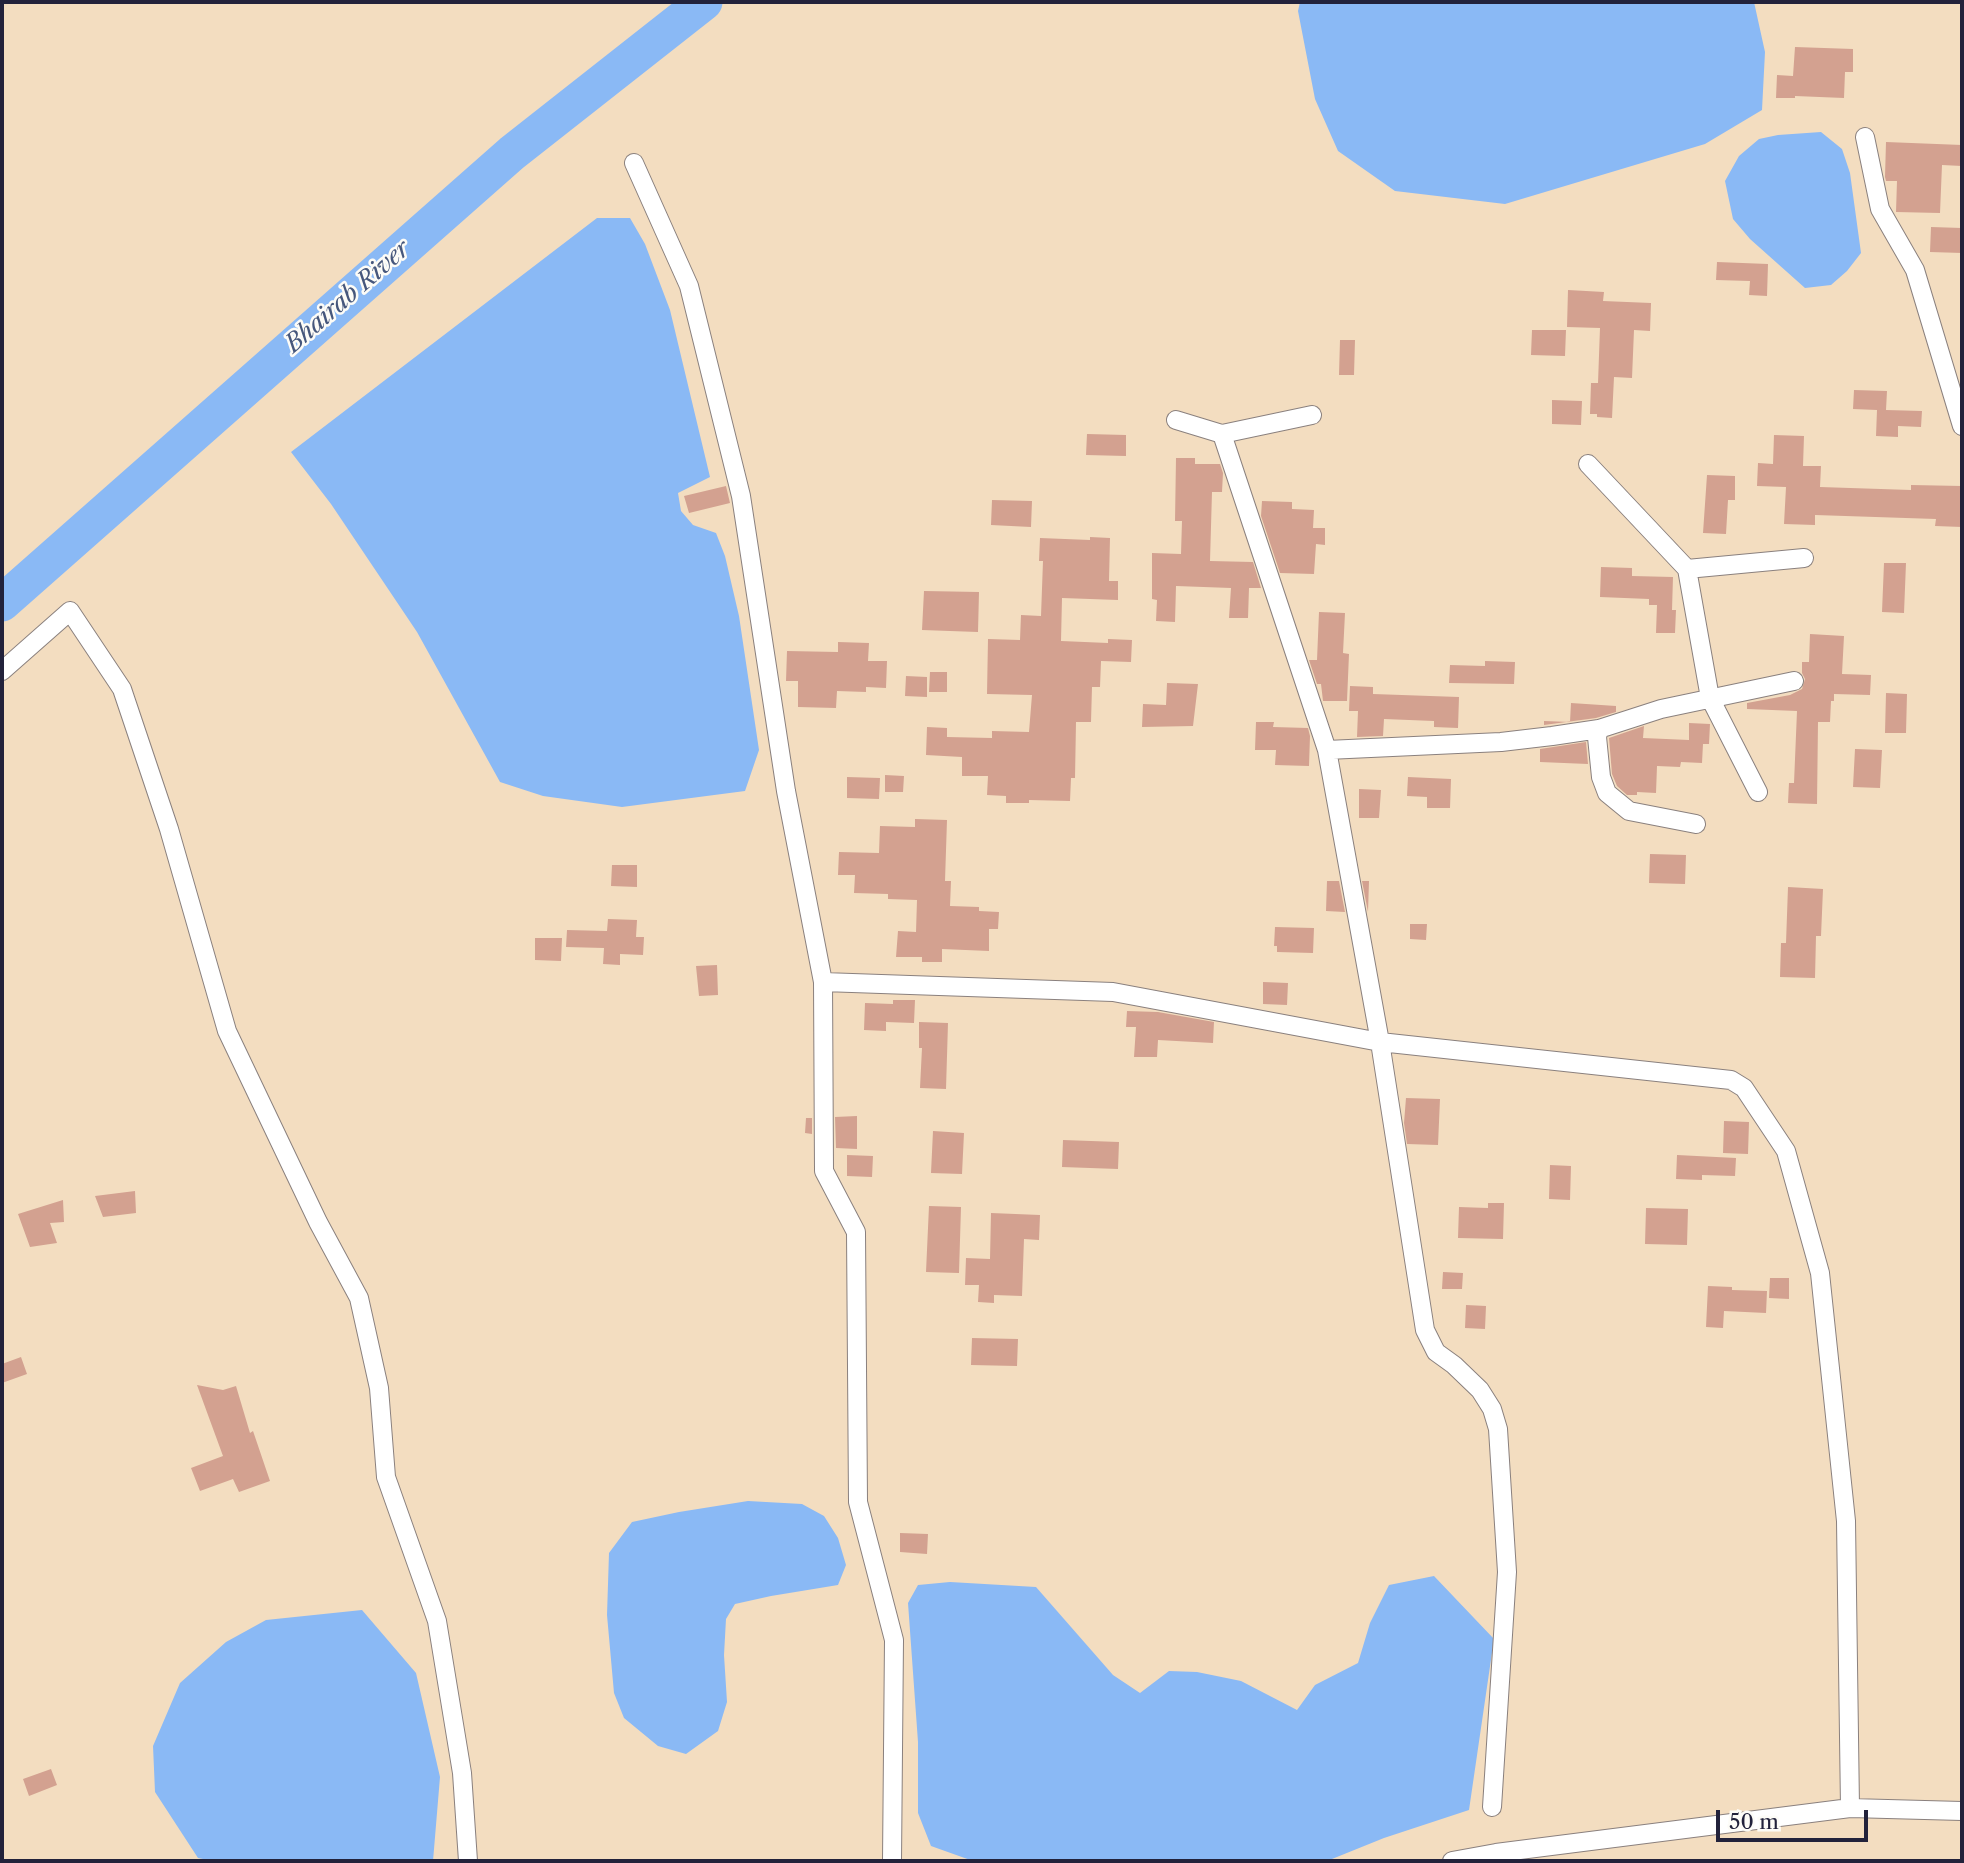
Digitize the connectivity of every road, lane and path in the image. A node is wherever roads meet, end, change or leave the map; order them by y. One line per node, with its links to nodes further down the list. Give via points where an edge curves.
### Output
1 (1865, 137): 5 (street, via 1880,209 1915,270)
2 (634, 163): 17 (street, via 689,286 741,496 786,792)
3 (1312, 415): 6 (street)
4 (1176, 420): 6 (street)
5 (1962, 426)
6 (1223, 434): 14 (street)
7 (1588, 464): 9 (street)
8 (1804, 558): 9 (street)
9 (1687, 569): 12 (street)
10 (2, 671): 22 (street, via 70,611 122,689 169,829 227,1031 359,1298 379,1388 386,1477 437,1621 462,1773)
11 (1794, 681): 12 (street)
12 (1710, 698): 13 (street); 15 (street)
13 (1598, 729): 14 (street, via 1501,742); 16 (street, via 1601,777 1607,793 1629,811)
14 (1327, 750): 18 (street)
15 (1758, 792)
16 (1696, 824)
17 (824, 982): 18 (street, via 1113,992); 23 (street, via 824,1171 856,1232 858,1502 894,1640)
18 (1380, 1042): 19 (street, via 1424,1330 1436,1352 1480,1390 1498,1429 1507,1572); 20 (street, via 1731,1080 1744,1088 1786,1152 1819,1273 1846,1521)
19 (1492, 1807)
20 (1850, 1808): 21 (street); 24 (street)
21 (1962, 1811)
22 (468, 1861)
23 (892, 1861)
24 (1452, 1861)

